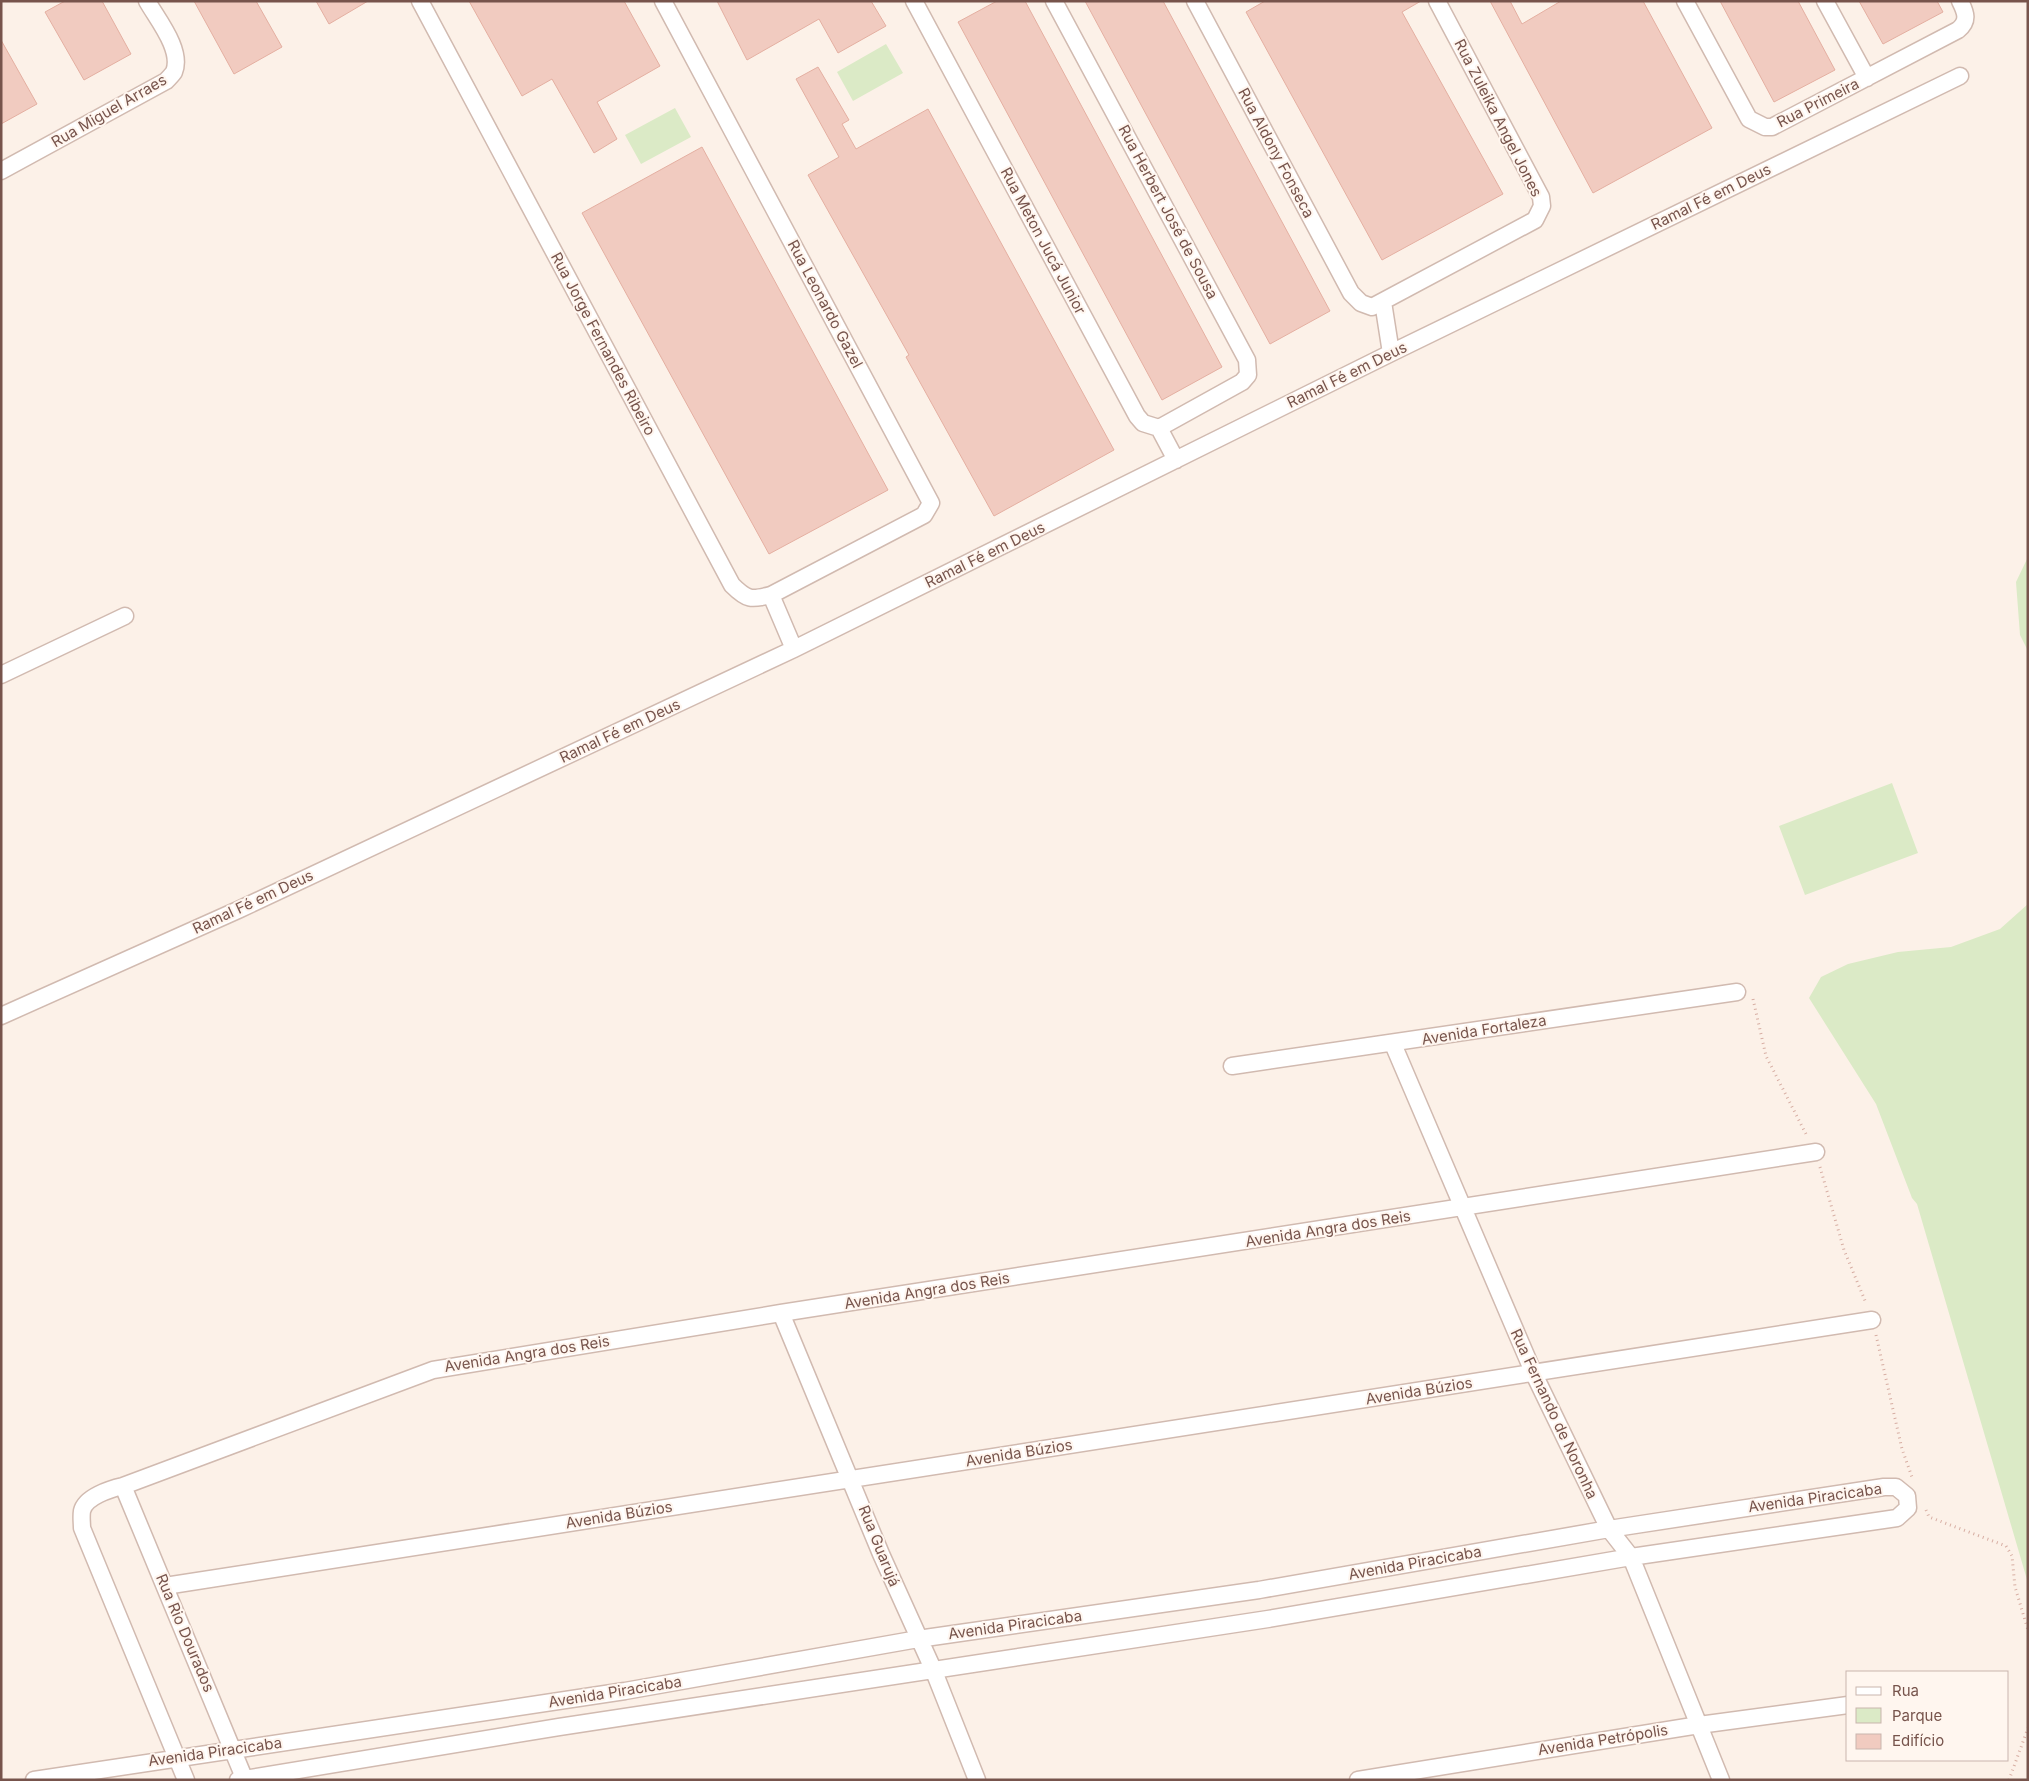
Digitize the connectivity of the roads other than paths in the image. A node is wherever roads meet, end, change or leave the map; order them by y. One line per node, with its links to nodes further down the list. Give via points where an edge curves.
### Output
1 (148, 1): 13 (street, Rua Miguel Arraes, via 172,47 176,59 174,72 166,81)
2 (420, 1): 20 (street, Rua Jorge Fernandes Ribeiro, via 732,585 743,596 754,599)
3 (663, 1): 19 (street, Rua Leonardo Gazel, via 931,503 924,515)
4 (914, 1): 17 (street, Rua Meton Jucá Junior, via 1136,416 1143,423)
5 (1054, 1): 17 (street, Rua Herbert José de Sousa, via 1247,360 1248,375 1242,382)
6 (1194, 1): 15 (street, Rua Aldony Fonseca, via 1352,293)
7 (1437, 1): 14 (street, Rua Zuleika Angel Jones, via 1541,197 1542,206 1535,220)
8 (1685, 1): 12 (street, Rua Primeira, via 1749,119 1756,123 1772,127)
9 (1825, 1): 12 (street)
10 (1963, 6): 12 (street, Rua Primeira, via 1964,25 1958,30)
11 (1960, 76): 16 (street, Ramal Fé em Deus)
12 (1867, 78)
13 (1, 171)
14 (1383, 302): 15 (street, Rua Zuleika Angel Jones, via 1372,307); 16 (street)
15 (1361, 303)
16 (1391, 353): 18 (street, Ramal Fé em Deus)
17 (1159, 428): 18 (street)
18 (1176, 460): 22 (street, Ramal Fé em Deus)
19 (833, 563): 20 (street, Rua Jorge Fernandes Ribeiro)
20 (771, 595): 22 (street)
21 (125, 616): 23 (street)
22 (794, 649): 25 (street, Ramal Fé em Deus, via 238,910)
23 (1, 674)
24 (1737, 992): 26 (street, Avenida Fortaleza)
25 (1, 1016)
26 (1393, 1044): 27 (street, Avenida Fortaleza); 29 (street, Rua Fernando de Noronha)
27 (1232, 1066)
28 (1816, 1152): 29 (street, Avenida Angra dos Reis)
29 (1464, 1208): 30 (street, Avenida Angra dos Reis); 32 (street, Rua Fernando de Noronha)
30 (781, 1313): 33 (street, Rua Guarujá); 34 (street, Avenida Angra dos Reis, via 433,1370)
31 (1872, 1320): 32 (street, Avenida Búzios)
32 (1534, 1374): 33 (street, Avenida Búzios); 35 (street, Rua Fernando de Noronha)
33 (851, 1478): 37 (street, Avenida Búzios); 38 (street, Rua Guarujá)
34 (123, 1486): 37 (street, Rua Rio Dourados); 43 (street, Avenida Angra dos Reis, via 102,1493 87,1503 82,1509 82,1528)
35 (1609, 1529): 36 (street, Rua Fernando de Noronha); 36 (street, Avenida Piracicaba, via 1884,1487 1896,1487 1907,1496 1908,1508 1897,1518); 38 (street, Avenida Piracicaba, via 1258,1590)
36 (1631, 1557): 39 (street, Avenida Piracicaba, via 1268,1619); 41 (street, Rua Fernando de Noronha)
37 (165, 1586): 42 (street, Rua Rio Dourados)
38 (918, 1638): 39 (street, Rua Guarujá); 42 (street, Avenida Piracicaba, via 626,1691)
39 (933, 1669): 44 (street, Avenida Piracicaba); 47 (street, Rua Guarujá)
40 (1846, 1705): 41 (street, Avenida Petrópolis)
41 (1698, 1724): 48 (street, Avenida Petrópolis); 49 (street, Rua Fernando de Noronha)
42 (233, 1749): 43 (street, Avenida Piracicaba); 44 (street, Rua Rio Dourados)
43 (176, 1757): 45 (street, Avenida Piracicaba); 46 (street)
44 (243, 1779)
45 (34, 1780)
46 (186, 1780)
47 (977, 1780)
48 (1358, 1780)
49 (1721, 1780)

